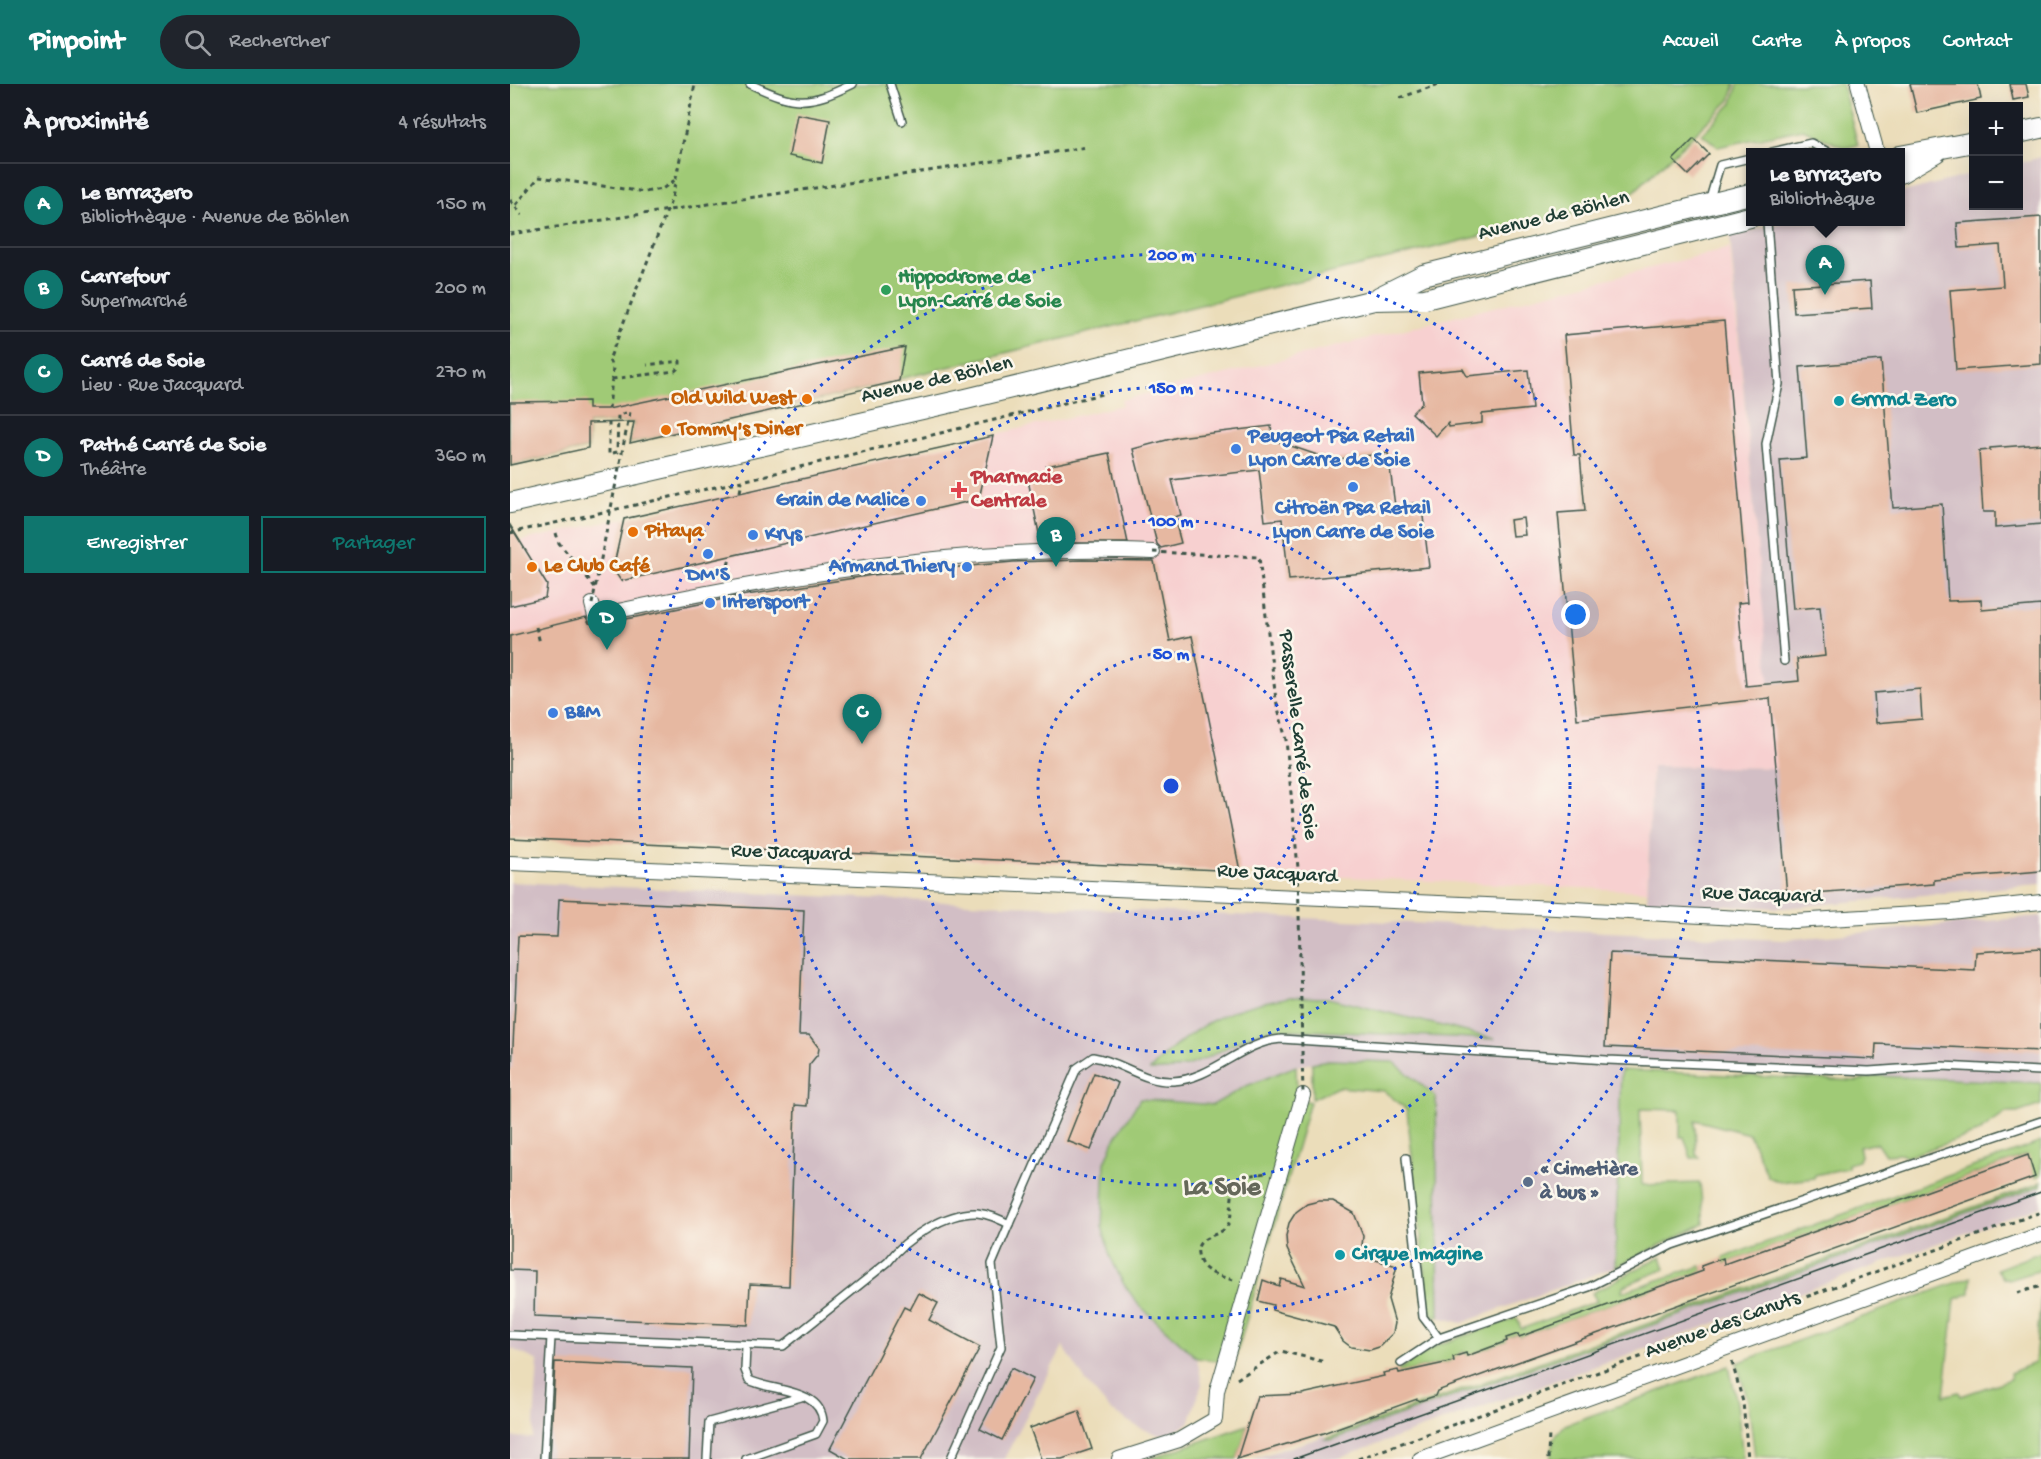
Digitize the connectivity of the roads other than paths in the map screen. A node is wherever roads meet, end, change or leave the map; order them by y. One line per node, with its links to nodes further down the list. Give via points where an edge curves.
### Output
1 (750, 84): 2 (lane, via 779,98 814,101)
2 (853, 84)
3 (891, 84): 5 (lane)
4 (1858, 84): 11 (street)
5 (902, 121)
6 (2041, 129): 7 (main road)
7 (2023, 132)
8 (1969, 143): 12 (main road)
9 (1792, 148): 10 (lane, via 1811,143)
10 (1820, 148)
11 (1876, 148)
12 (1941, 149): 13 (main road); 15 (main road)
13 (1905, 155)
14 (1746, 159): 17 (lane, via 1720,165)
15 (1905, 170)
16 (1746, 195): 17 (main road, Avenue de Böhlen)
17 (1709, 204): 20 (main road, Avenue de Böhlen, via 1423,275)
18 (1746, 218): 20 (main road, Avenue de Böhlen, via 1425,299)
19 (1767, 226): 24 (lane, via 1779,384 1766,444)
20 (1374, 300): 21 (main road, Avenue de Böhlen, via 920,410)
21 (510, 503)
22 (1153, 552): 23 (street, via 1071,550 880,566 722,590 595,616)
23 (592, 604)
24 (1784, 661)
25 (510, 863): 26 (street, Rue Jacquard, via 1794,921)
26 (2041, 902)
27 (2041, 1071): 31 (lane, via 1942,1066 1869,1071 1607,1060 1281,1039 1263,1042 1200,1075 1170,1082 1093,1058 1077,1068)
28 (1303, 1095): 43 (street, via 1217,1391 1215,1419 1179,1440)
29 (2041, 1121): 35 (lane, via 1672,1245 1588,1287)
30 (1406, 1158): 35 (lane, via 1423,1317)
31 (1009, 1224): 36 (lane, via 971,1213 922,1232 789,1342 771,1347); 39 (lane, via 992,1264 1001,1347)
32 (2041, 1234): 44 (street, Avenue des Canuts)
33 (510, 1335): 34 (lane)
34 (551, 1337): 36 (lane); 40 (lane)
35 (1439, 1338): 37 (lane)
36 (746, 1346): 38 (lane, via 745,1370 749,1380)
37 (1401, 1363)
38 (803, 1396): 41 (lane, via 709,1422); 42 (lane, via 819,1406 820,1430)
39 (951, 1458)
40 (544, 1459)
41 (707, 1459)
42 (746, 1459)
43 (1119, 1459)
44 (1420, 1459)

